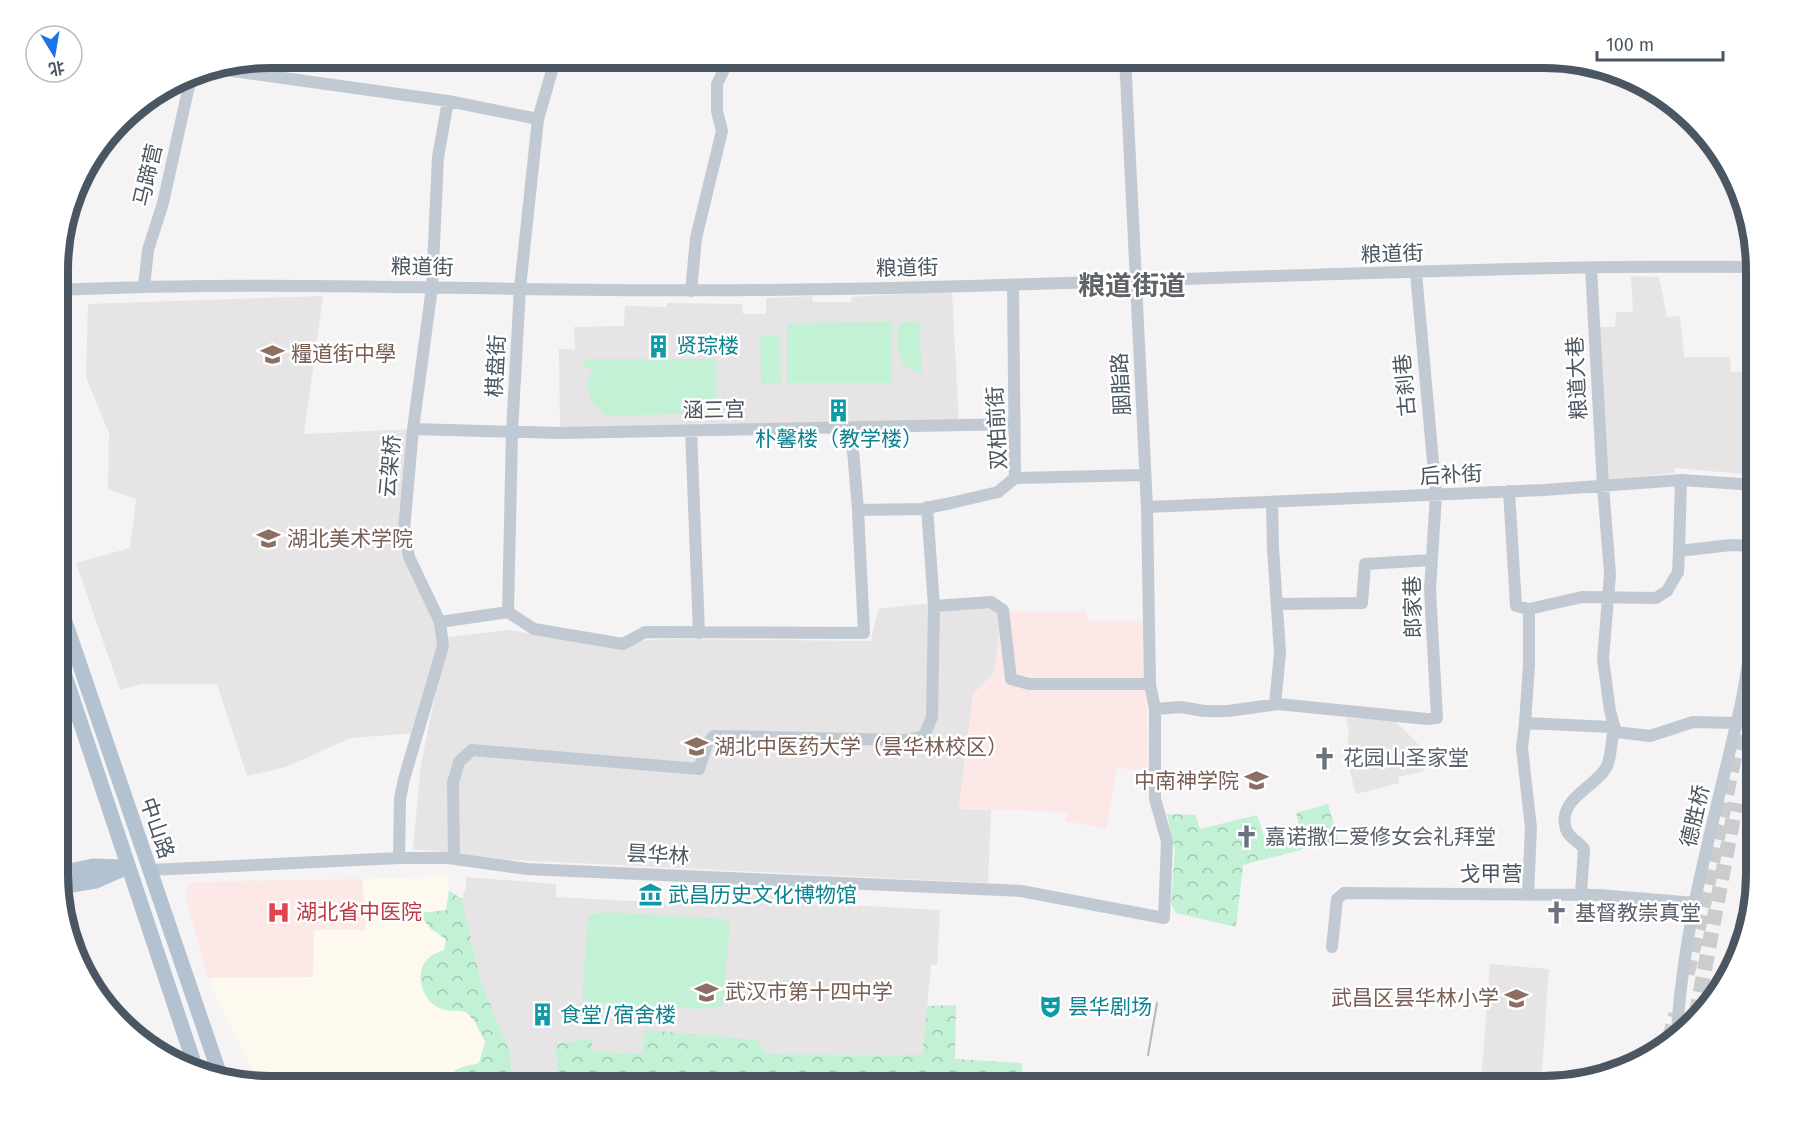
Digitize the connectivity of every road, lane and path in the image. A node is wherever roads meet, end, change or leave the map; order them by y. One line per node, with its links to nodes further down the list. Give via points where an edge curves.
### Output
1 (553, 68): 7 (street, 棋盘街)
2 (725, 68): 17 (street, via 717,84 722,131 696,238)
3 (1125, 68): 11 (street, 胭脂路)
4 (233, 71): 6 (street)
5 (189, 84): 12 (street, 马蹄营, via 164,203 148,250)
6 (448, 101): 7 (street); 14 (street, 云架桥, via 438,157)
7 (537, 119): 15 (street, 棋盘街)
8 (1591, 267): 9 (street, 粮道街); 10 (street, 粮道街); 27 (street, 粮道大巷)
9 (1745, 267)
10 (1416, 273): 11 (street, 粮道街); 29 (street, 古刹巷)
11 (1135, 282): 13 (street, 粮道街); 23 (street, 胭脂路)
12 (144, 286): 14 (street, 粮道街); 16 (street, 粮道街)
13 (1012, 286): 17 (street, 粮道街); 18 (street, 双柏前街)
14 (432, 287): 15 (street, 粮道街); 20 (street, 云架桥)
15 (520, 288): 17 (street, 粮道街); 22 (street, 棋盘街)
16 (68, 290)
17 (691, 291)
18 (1015, 424): 19 (street, 涵三宫); 24 (street, 双柏前街)
19 (851, 427): 21 (street, 涵三宫); 33 (street)
20 (413, 429): 22 (street, 涵三宫); 42 (street, 云架桥, via 404,530 409,557)
21 (691, 430): 22 (street, 涵三宫); 44 (street)
22 (512, 432): 41 (street, 棋盘街)
23 (1145, 475): 24 (street, 双柏前街); 32 (street, 胭脂路)
24 (1015, 478): 31 (street, via 998,492)
25 (1681, 480): 26 (street, 后补街); 27 (street, 后补街); 35 (street)
26 (1745, 484)
27 (1603, 486): 28 (street, 后补街); 37 (street, 粮道大巷, via 1610,574)
28 (1509, 491): 29 (street, 后补街); 40 (street, via 1516,606)
29 (1436, 495): 30 (street, 后补街); 36 (street, 郎家巷)
30 (1272, 502): 32 (street, 后补街); 38 (street)
31 (927, 507): 33 (street); 39 (street)
32 (1147, 507): 46 (street, 胭脂路)
33 (858, 510): 44 (street, via 864,633)
34 (1745, 546): 35 (street)
35 (1679, 551): 37 (street, via 1678,572 1667,591 1656,598)
36 (1432, 560): 38 (street, via 1365,564 1362,603); 48 (street, 郎家巷, via 1437,718)
37 (1608, 597): 40 (street, via 1582,597); 52 (street, 粮道大巷, via 1603,658)
38 (1277, 604): 48 (street, via 1280,653)
39 (934, 606): 46 (street, via 991,602 1003,610 1011,679 1029,684); 54 (street, via 932,717 924,736 907,740 714,736 707,744 699,769 472,750 459,762 453,783)
40 (1529, 609): 50 (street)
41 (508, 612): 42 (street); 44 (street, via 534,629 623,644 645,632)
42 (440, 622): 53 (street, 云架桥, via 443,646 400,799)
43 (68, 630): 56 (main road, 中山路)
44 (699, 633)
45 (1745, 675): 51 (street, 德胜桥)
46 (1150, 684): 49 (street, 胭脂路)
47 (68, 685): 55 (main road, 中山路)
48 (1275, 704): 49 (street, via 1228,711)
49 (1155, 709): 62 (street, 胭脂路, via 1155,799 1167,840)
50 (1525, 723): 52 (street, via 1611,727); 59 (street, via 1522,748 1531,828)
51 (1737, 723): 52 (street, via 1693,722 1650,736); 61 (street, 德胜桥)
52 (1616, 732): 60 (street, via 1612,734 1606,767 1572,800 1564,818 1570,837 1584,849)
53 (399, 858): 54 (street, 昙华林); 56 (street, 昙华林)
54 (454, 858): 62 (street, 昙华林, via 527,869 1021,891)
55 (128, 867): 57 (main road, via 93,866); 58 (main road, via 96,881); 65 (main road, 中山路)
56 (150, 870): 66 (main road, 中山路)
57 (68, 871)
58 (68, 885)
59 (1528, 894): 60 (street, 戈甲营); 63 (street, 戈甲营, via 1344,892 1337,899)
60 (1581, 894): 61 (street, 戈甲营)
61 (1696, 903): 64 (street, 德胜桥, via 1680,982)
62 (1164, 918)
63 (1332, 947)
64 (1677, 1025)
65 (193, 1061)
66 (219, 1070)

